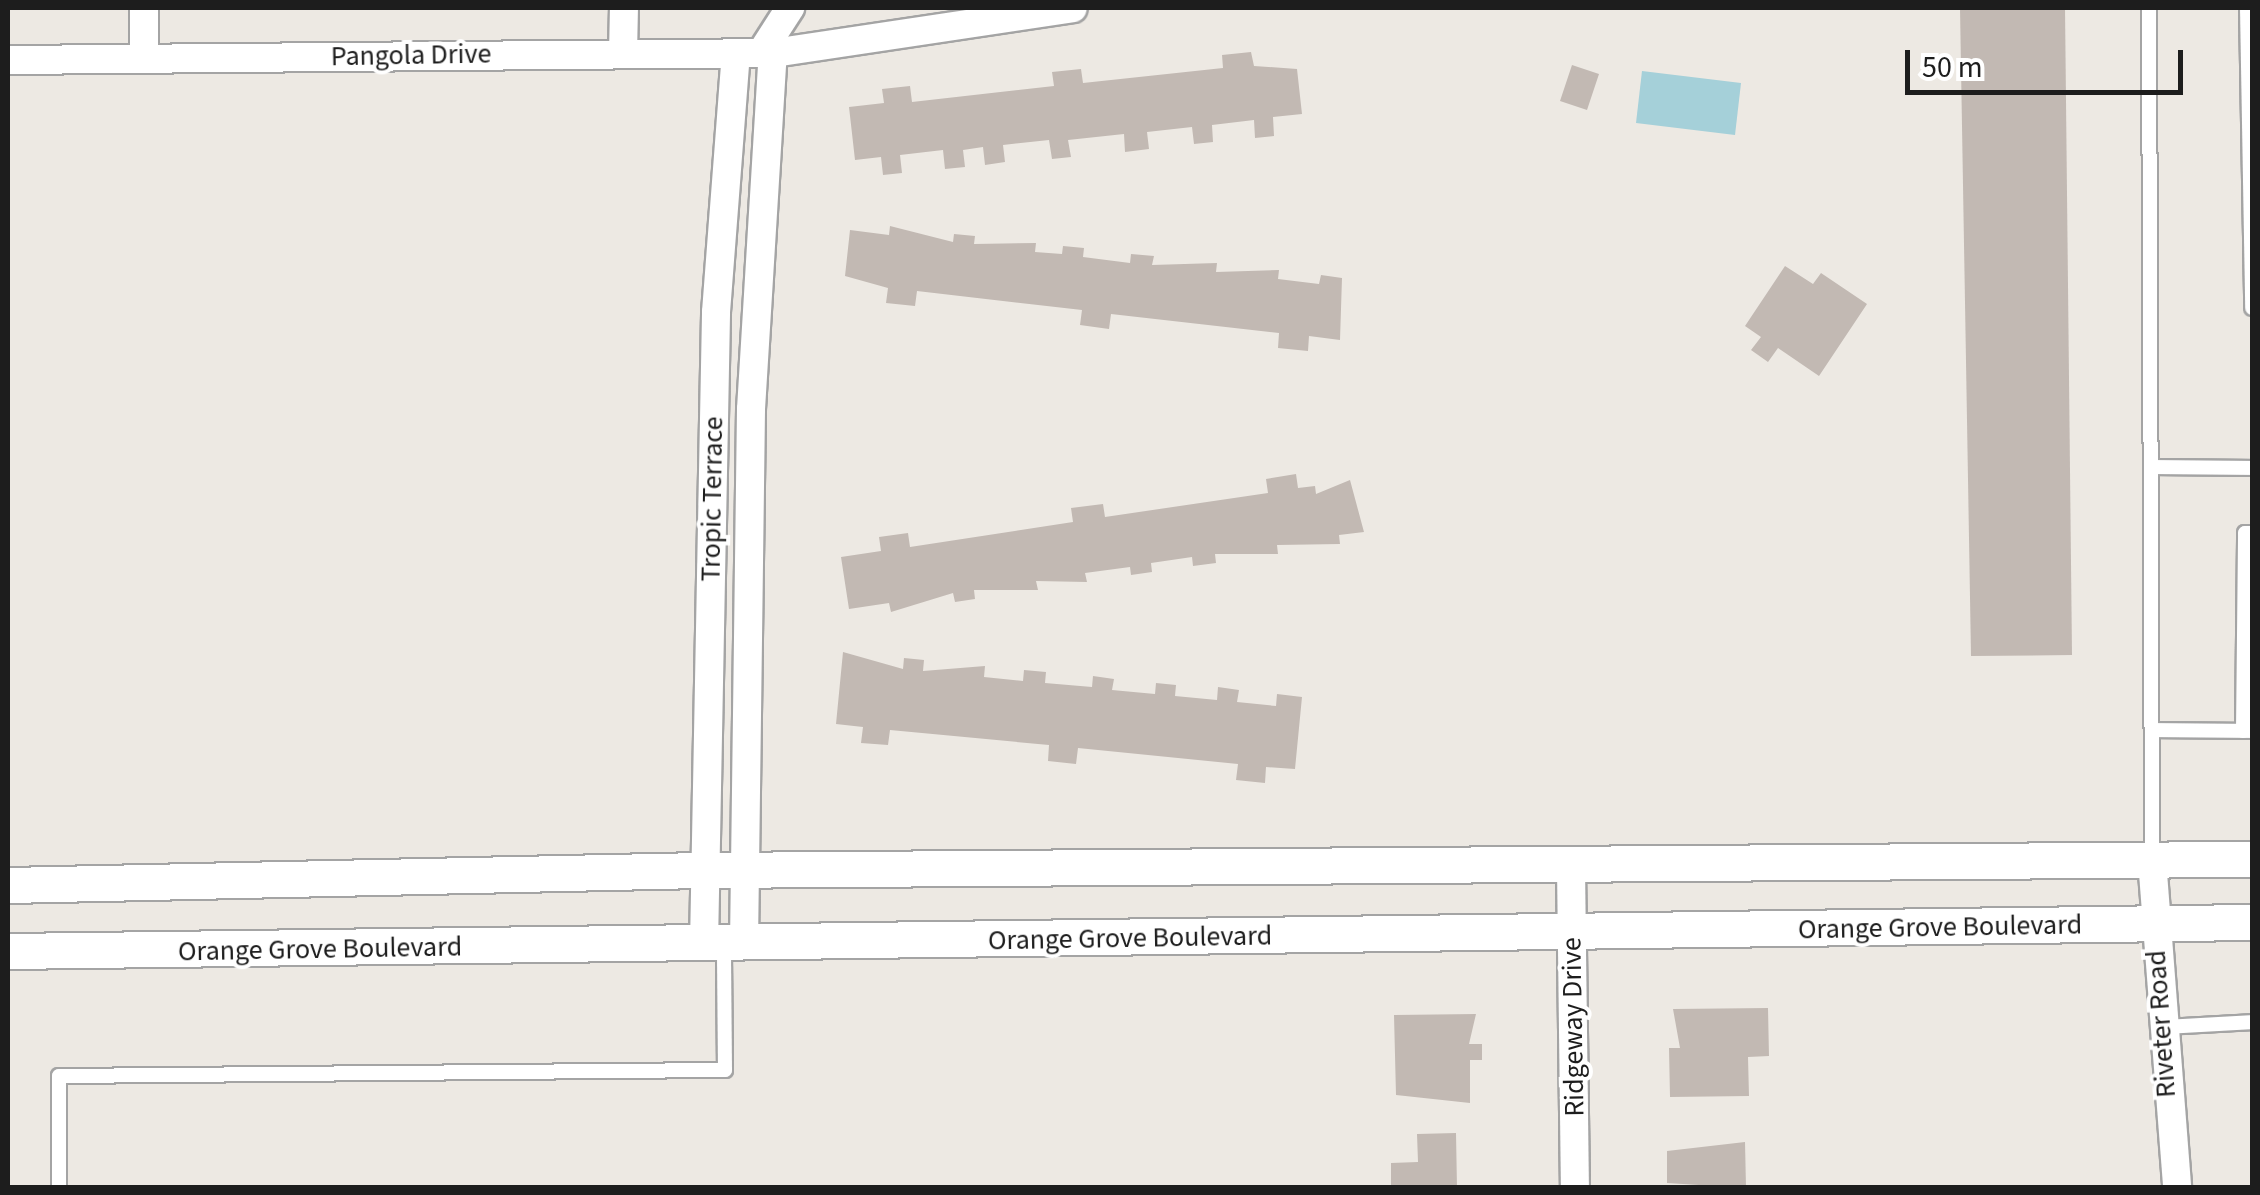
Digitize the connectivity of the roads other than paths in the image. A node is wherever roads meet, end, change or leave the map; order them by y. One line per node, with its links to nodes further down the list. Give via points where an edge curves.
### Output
1 (144, 8): 10 (street)
2 (624, 8): 8 (street)
3 (790, 8): 9 (street)
4 (1073, 8): 7 (street)
5 (2149, 8): 13 (lane)
6 (2247, 8): 12 (lane)
7 (997, 12): 9 (street)
8 (624, 54): 9 (street, Pangola Drive); 10 (street, Pangola Drive)
9 (757, 54): 21 (street, Tropic Terrace, via 716,312); 22 (street, Tropic Terrace)
10 (144, 58): 11 (street, Pangola Drive)
11 (8, 60)
12 (2252, 308)
13 (2157, 467): 14 (lane); 16 (lane)
14 (2252, 468)
15 (2252, 533): 17 (lane, via 2245,533)
16 (2154, 730): 17 (lane); 19 (lane)
17 (2248, 731)
18 (2252, 859): 19 (street)
19 (2152, 860): 20 (street); 25 (street, Riveter Road)
20 (1572, 866): 22 (street); 26 (street, Ridgeway Drive)
21 (704, 870): 22 (street); 23 (street); 27 (street, Tropic Terrace)
22 (745, 870): 27 (street, Tropic Terrace)
23 (8, 885)
24 (2252, 922): 25 (street, Orange Grove Boulevard)
25 (2154, 924): 26 (street, Orange Grove Boulevard); 30 (street, Riveter Road)
26 (1572, 931): 27 (street, Orange Grove Boulevard); 32 (street, Ridgeway Drive)
27 (724, 945): 28 (street, Orange Grove Boulevard); 31 (lane, via 726,1070 59,1076)
28 (8, 952)
29 (2252, 1022): 30 (lane)
30 (2158, 1027): 33 (street, Riveter Road)
31 (59, 1188)
32 (1575, 1188)
33 (2176, 1188)

